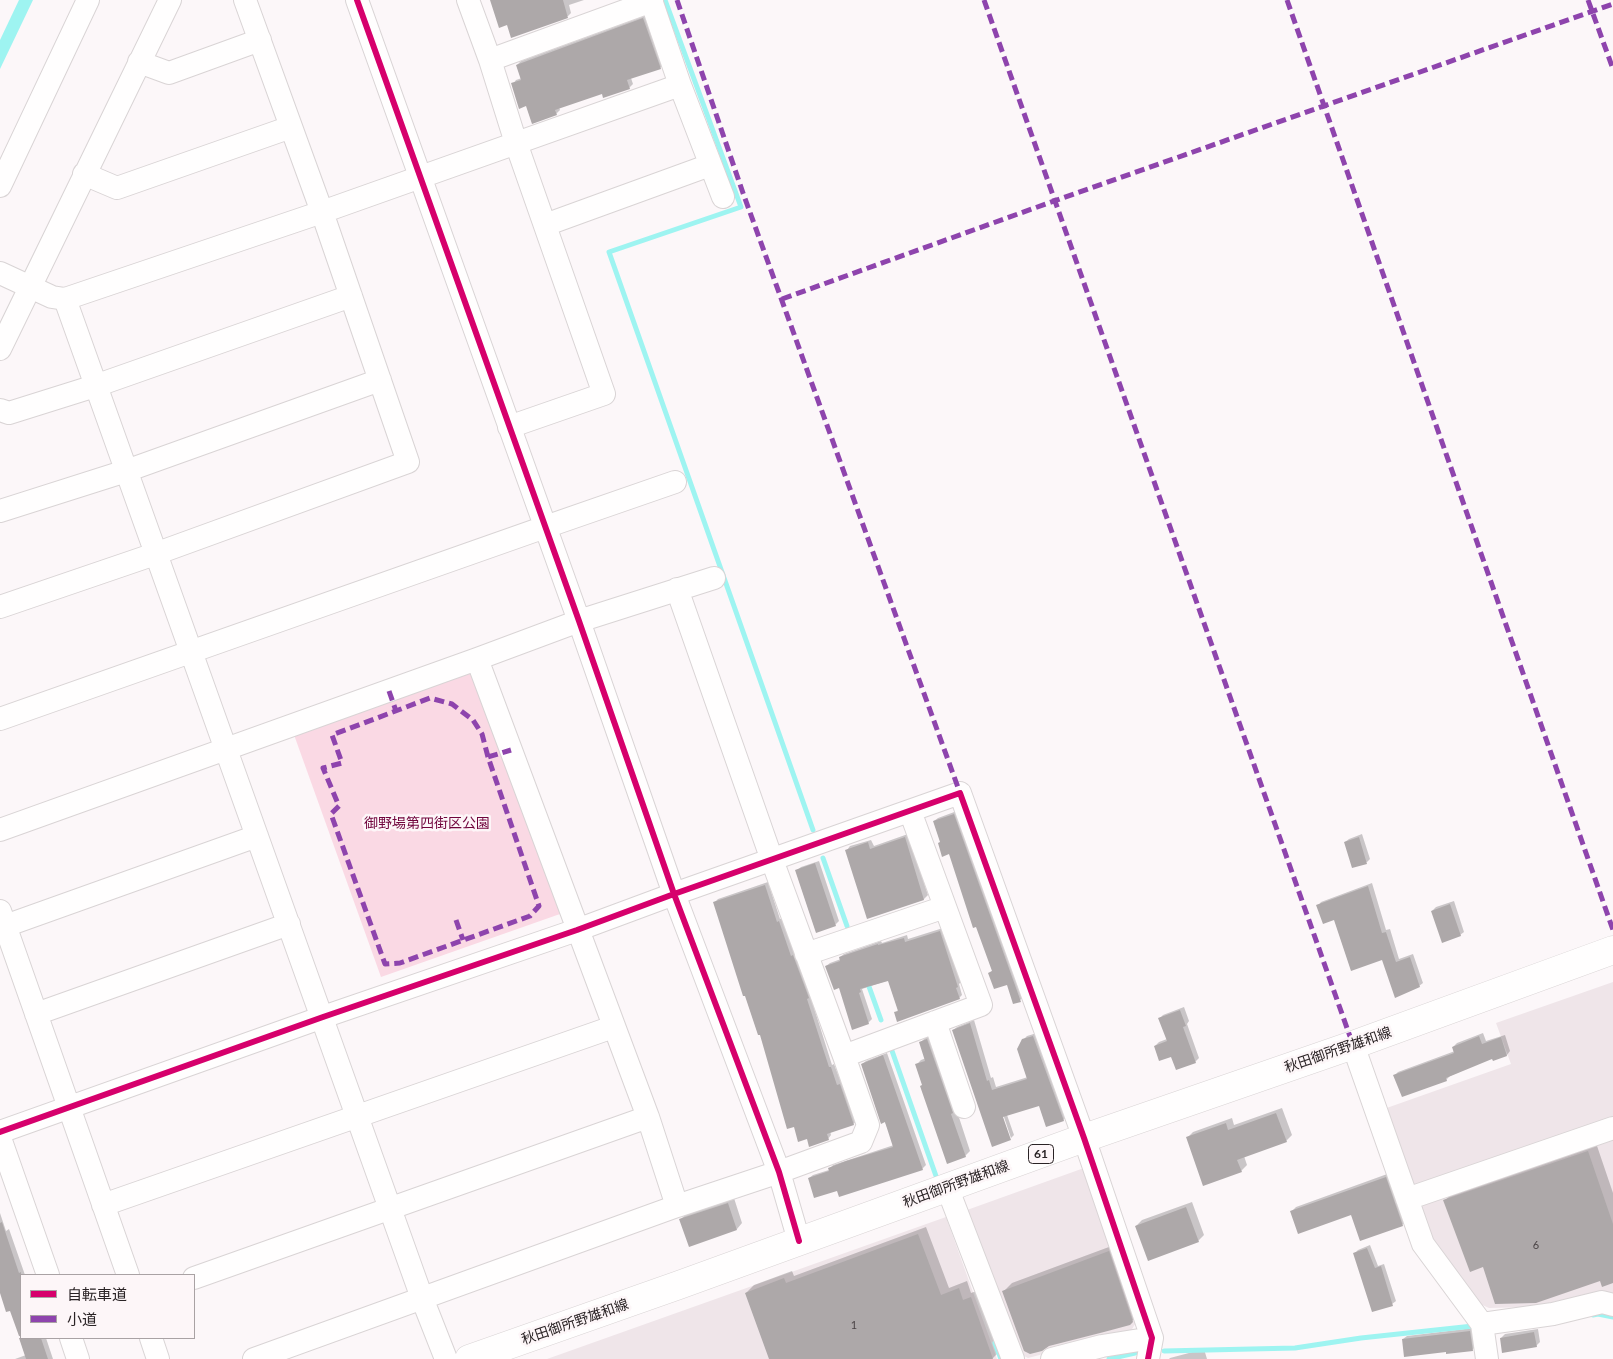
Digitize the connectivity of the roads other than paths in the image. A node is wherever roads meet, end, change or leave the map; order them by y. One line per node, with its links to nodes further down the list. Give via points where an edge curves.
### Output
1 (88, 0): 16 (street)
2 (170, 0): 9 (street)
3 (245, 0): 7 (street)
4 (357, 0): 15 (street)
5 (468, 0): 8 (street)
6 (652, 0): 8 (street); 10 (street)
7 (260, 40): 9 (street, via 169,73); 11 (street)
8 (490, 60): 12 (street)
9 (139, 62): 14 (street)
10 (680, 85): 12 (street); 13 (street)
11 (291, 128): 14 (street, via 117,188); 18 (street)
12 (516, 143): 15 (street); 19 (street)
13 (710, 165): 17 (street); 19 (street)
14 (84, 174): 21 (street)
15 (420, 177): 18 (street); 28 (street)
16 (0, 186)
17 (724, 197)
18 (322, 212): 22 (street); 23 (street)
19 (545, 225): 28 (street, via 604,394)
20 (0, 273): 21 (street)
21 (30, 287): 23 (street); 24 (street)
22 (351, 296): 25 (street); 26 (street)
23 (65, 299): 26 (street)
24 (0, 349)
25 (380, 380): 29 (street); 33 (street, via 408,462)
26 (95, 386): 27 (street, via 9,413); 29 (street)
27 (0, 410)
28 (509, 427): 32 (street)
29 (126, 471): 31 (street); 33 (street)
30 (675, 482): 32 (street)
31 (0, 511)
32 (545, 526): 37 (street); 38 (street)
33 (155, 554): 36 (street); 38 (street)
34 (714, 578): 35 (street)
35 (677, 589): 37 (street); 45 (street)
36 (0, 607)
37 (579, 621): 39 (street); 46 (street)
38 (191, 651): 40 (street); 41 (street)
39 (477, 659): 41 (street); 50 (street)
40 (0, 719)
41 (226, 748): 43 (street); 44 (street)
42 (910, 811): 45 (street); 47 (street); 66 (street, via 960,793)
43 (0, 830)
44 (257, 836): 48 (street); 49 (street)
45 (772, 860): 46 (street); 52 (street)
46 (674, 894): 50 (street); 67 (street)
47 (945, 906): 52 (street); 55 (street, via 982,1005)
48 (3, 919): 53 (street)
49 (289, 924): 53 (street); 54 (street)
50 (577, 930): 54 (street); 56 (street)
51 (1613, 950): 57 (main road, 秋田御所野雄和線 / 61)
52 (806, 954): 58 (street)
53 (36, 1014): 60 (street)
54 (323, 1017): 60 (street); 61 (street)
55 (935, 1022): 58 (street); 59 (street)
56 (613, 1026): 61 (street); 62 (street)
57 (1352, 1045): 66 (main road, 秋田御所野雄和線 / 61); 69 (street)
58 (844, 1056): 67 (street, via 868,1125 860,1142)
59 (964, 1107)
60 (69, 1108): 64 (street); 70 (street)
61 (358, 1116): 70 (street); 72 (street)
62 (648, 1117): 71 (street); 72 (street)
63 (1613, 1128): 69 (street)
64 (0, 1132)
65 (0, 1138): 74 (street)
66 (1084, 1138): 68 (main road, 秋田御所野雄和線 / 61); 82 (street)
67 (779, 1172): 71 (street); 73 (street)
68 (947, 1187): 73 (main road, 秋田御所野雄和線 / 61); 88 (street)
69 (1407, 1199): 79 (street, via 1423,1244)
70 (104, 1205): 75 (street)
71 (676, 1206): 77 (street)
72 (391, 1208): 76 (street); 77 (street)
73 (799, 1241): 87 (main road, 秋田御所野雄和線 / 61)
74 (48, 1274)
75 (128, 1274)
76 (195, 1278)
77 (422, 1298): 85 (street); 86 (street)
78 (1613, 1305): 79 (street, via 1602,1302 1553,1314)
79 (1482, 1324): 90 (street)
80 (71, 1339): 83 (street)
81 (151, 1339): 84 (street)
82 (1150, 1349): 89 (street, via 1102,1346)
83 (78, 1359)
84 (158, 1359)
85 (254, 1359)
86 (446, 1359)
87 (469, 1359)
88 (1013, 1359)
89 (1052, 1359)
90 (1487, 1359)

